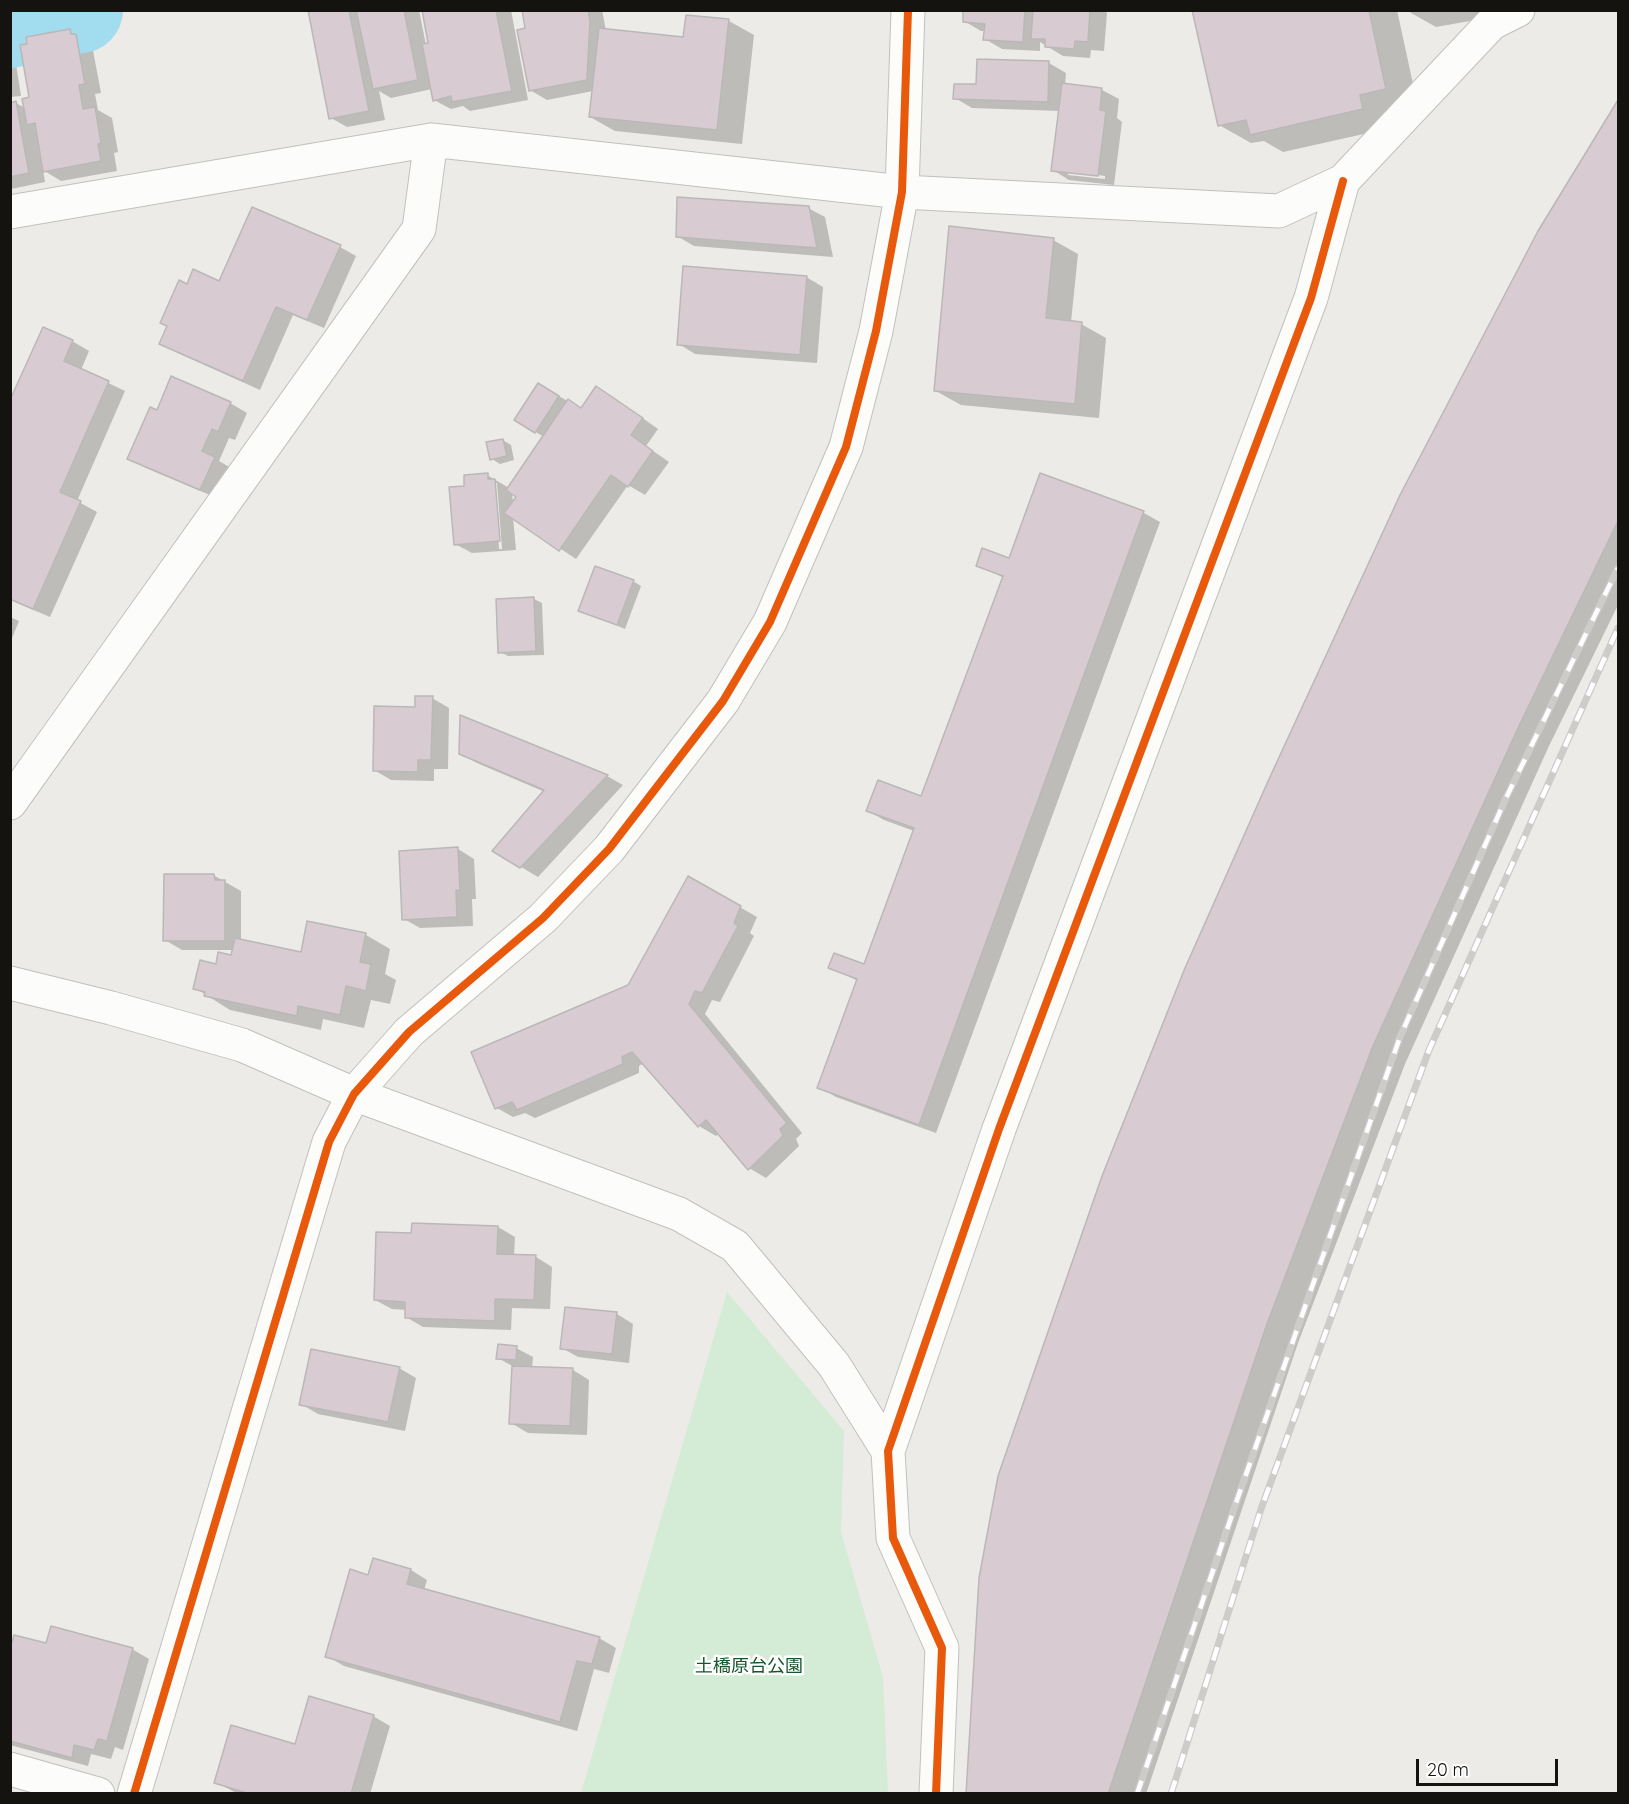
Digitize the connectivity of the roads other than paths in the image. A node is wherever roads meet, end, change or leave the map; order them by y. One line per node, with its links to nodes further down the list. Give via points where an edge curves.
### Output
1 (908, 10): 5 (street)
2 (1518, 10): 4 (street, via 1492,24)
3 (431, 141): 5 (street); 6 (street); 7 (street, via 419,230)
4 (1343, 181): 5 (street, via 1279,211); 10 (street, via 1311,298 999,1129)
5 (902, 192): 9 (street, via 876,331 846,447 770,622 723,700 609,849 543,918 409,1032)
6 (10, 212)
7 (10, 803)
8 (10, 983): 9 (street, via 242,1045)
9 (354, 1094): 10 (street, via 679,1214 735,1246 834,1365); 13 (street, via 329,1142)
10 (888, 1451): 14 (street, via 893,1538 942,1648)
11 (10, 1769): 12 (street)
12 (98, 1794)
13 (134, 1794)
14 (936, 1794)

